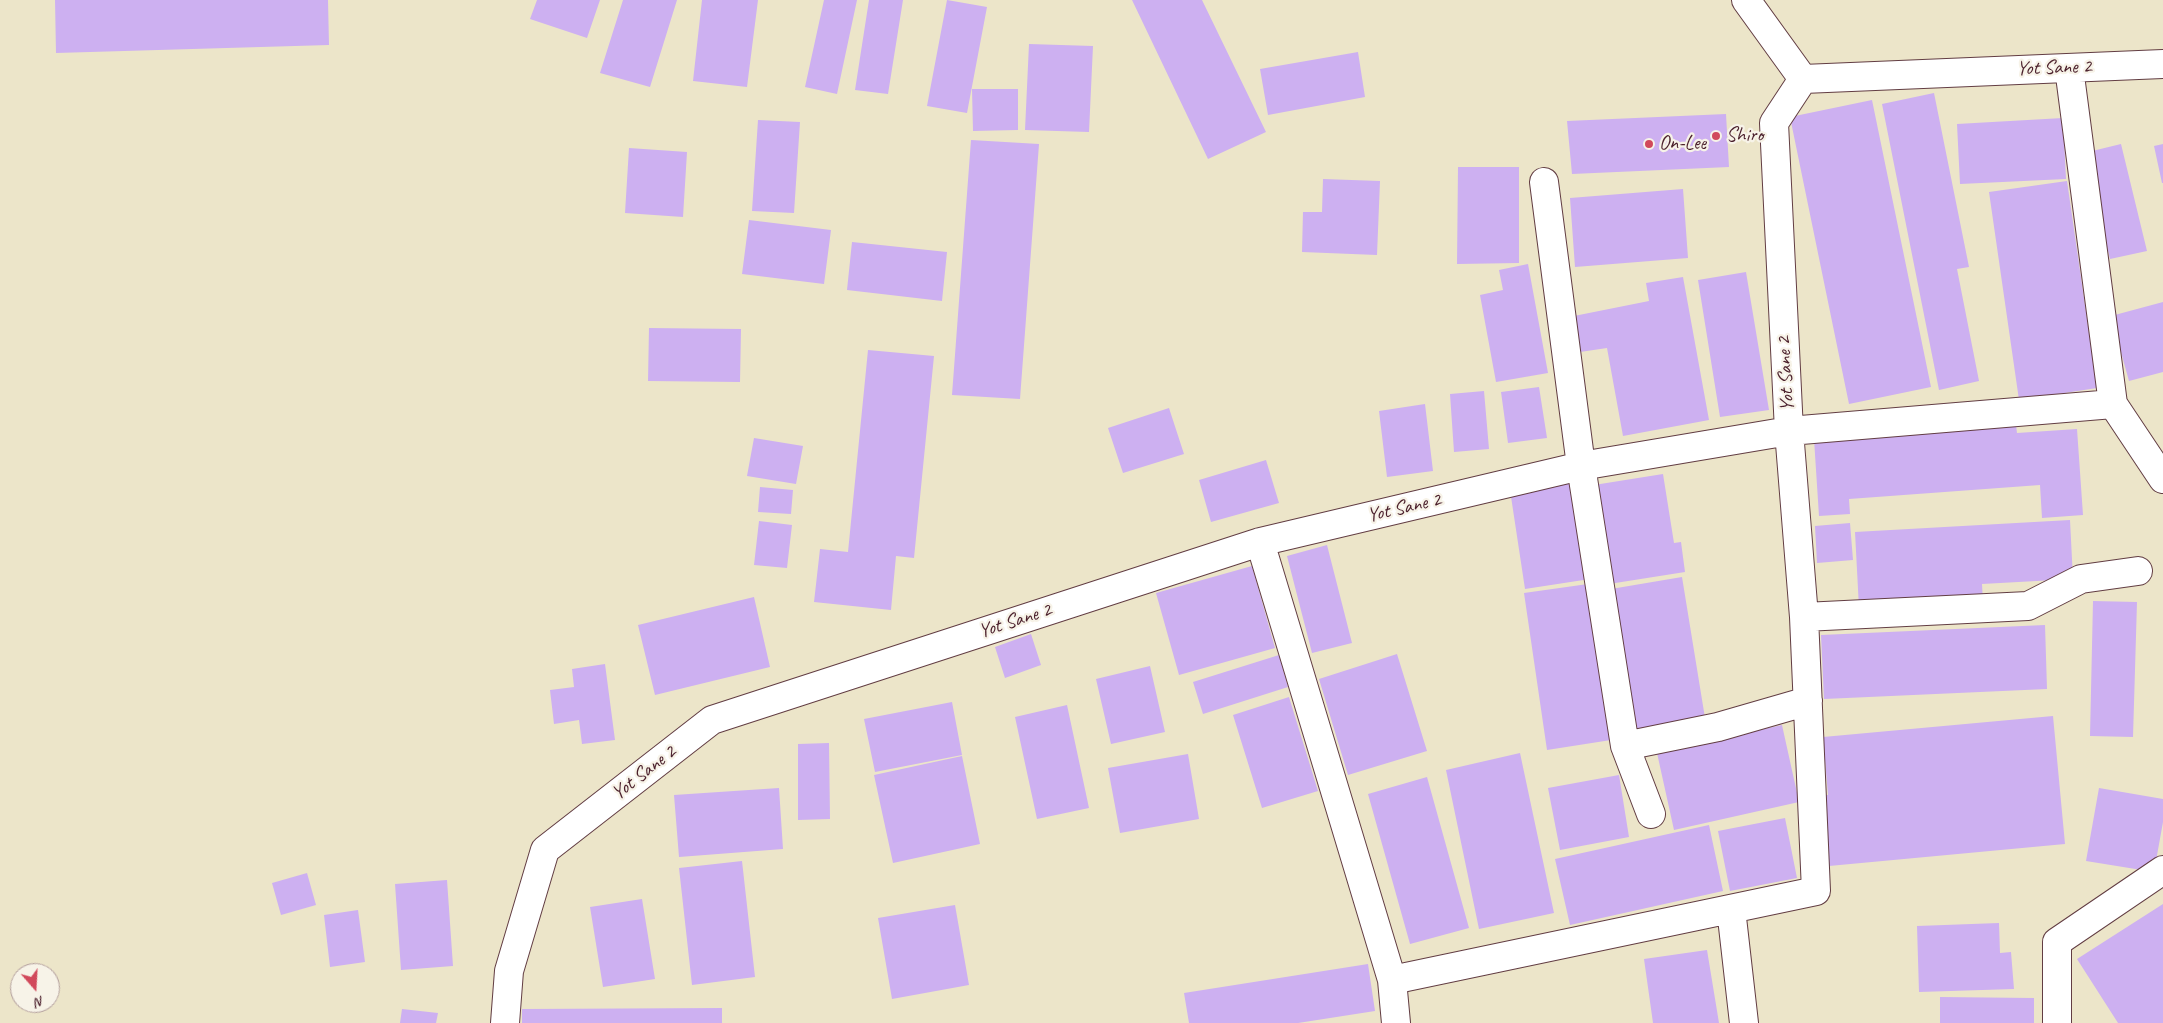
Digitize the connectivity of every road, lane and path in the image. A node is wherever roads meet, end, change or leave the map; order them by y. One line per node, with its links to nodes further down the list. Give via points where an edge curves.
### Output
1 (1746, 0): 4 (street)
2 (2163, 64): 3 (street, Yot Sane 2)
3 (2069, 68): 4 (street, Yot Sane 2); 6 (street)
4 (1803, 79): 7 (street, Yot Sane 2, via 1774,123)
5 (1544, 182): 8 (street)
6 (2113, 404): 7 (street); 9 (street)
7 (1789, 431): 8 (street, Yot Sane 2); 12 (street)
8 (1581, 466): 10 (street, Yot Sane 2); 14 (street)
9 (2163, 479)
10 (1260, 542): 18 (street); 19 (street, Yot Sane 2, via 712,720 545,850 509,971)
11 (2138, 571): 12 (street, via 2081,579 2028,606)
12 (1804, 618): 13 (street)
13 (1808, 701): 14 (street, via 1718,727); 17 (street, via 1816,891)
14 (1625, 746): 15 (street)
15 (1651, 814)
16 (2163, 870): 22 (street, via 2057,942)
17 (1730, 909): 18 (street); 21 (street)
18 (1392, 980): 20 (street)
19 (505, 1023)
20 (1396, 1023)
21 (1744, 1023)
22 (2057, 1023)

